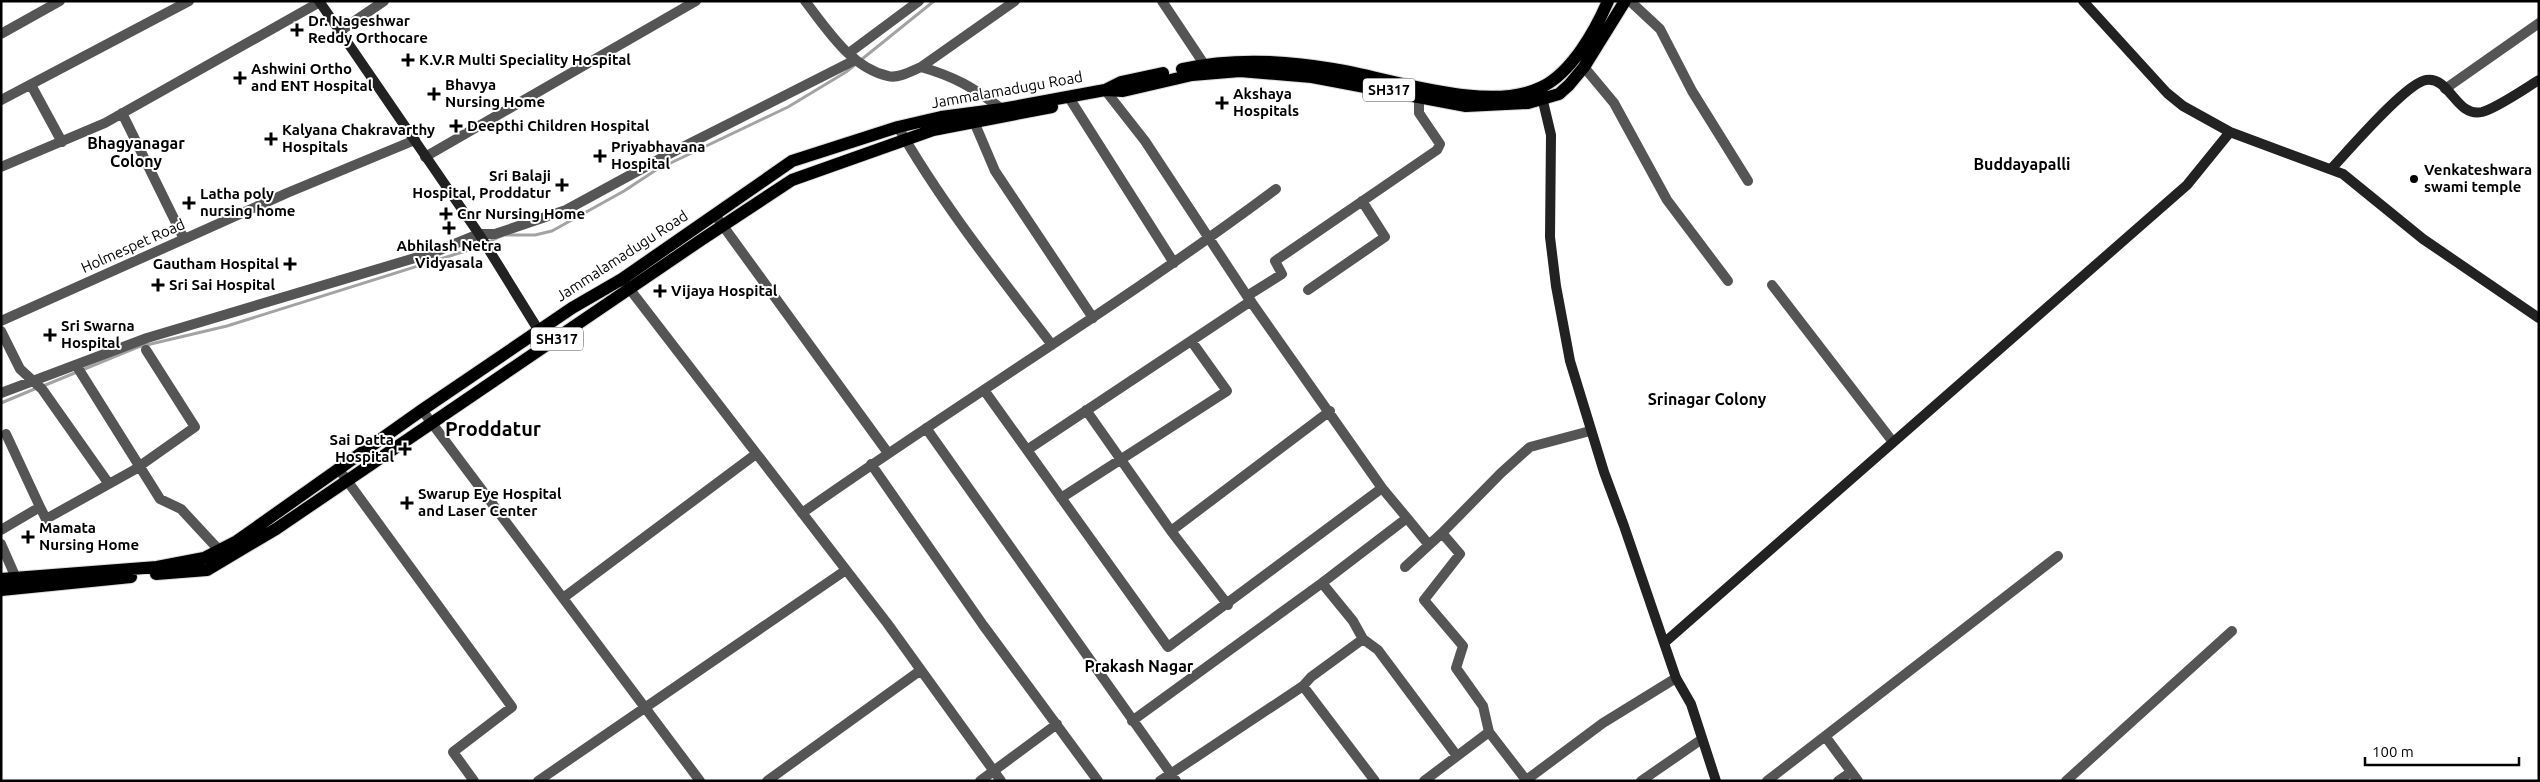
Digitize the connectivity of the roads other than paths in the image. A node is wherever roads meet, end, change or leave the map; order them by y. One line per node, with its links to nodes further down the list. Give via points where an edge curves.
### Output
1 (60, 1): 17 (street)
2 (189, 1): 23 (street)
3 (384, 1): 16 (street)
4 (696, 1): 38 (street)
5 (805, 1): 18 (street)
6 (919, 1): 18 (street)
7 (1015, 1): 20 (street)
8 (1162, 1): 19 (street)
9 (1624, 1): 14 (main road, Jammalamadugu Road / SH317)
10 (1630, 1): 41 (street, via 1660,29 1692,91)
11 (2083, 1): 34 (main road, via 2167,93 2183,106)
12 (320, 2): 16 (main road); 31 (street)
13 (1606, 5): 14 (main road); 26 (main road, via 1568,67)
14 (1616, 16): 21 (main road, Jammalamadugu Road / SH317)
15 (2539, 23): 24 (street)
16 (340, 31): 36 (main road)
17 (1, 34)
18 (852, 57): 20 (street, via 889,77); 46 (street, via 566,210 495,234)
19 (1204, 64): 25 (main road, via 1120,82); 26 (main road, via 1254,60 1303,64 1466,96)
20 (921, 66): 30 (street, via 966,83)
21 (1584, 68): 26 (main road, Jammalamadugu Road / SH317, via 1559,94); 50 (street, via 1614,103 1667,200)
22 (2539, 80): 24 (main road, via 2483,112 2472,113 2463,108)
23 (31, 85): 29 (street); 37 (street)
24 (2445, 89): 40 (main road, via 2433,79 2415,84)
25 (1107, 92): 27 (main road, Jammalamadugu Road / SH317, via 1192,75 1240,71 1312,77); 28 (main road, Jammalamadugu Road / SH317); 48 (street, via 1145,141)
26 (1542, 94): 27 (main road, Jammalamadugu Road / SH317, via 1510,105 1466,106); 72 (main road, via 1552,135 1550,237 1556,286 1570,361)
27 (1419, 97): 43 (street, via 1419,113 1440,146)
28 (1071, 99): 30 (main road, Jammalamadugu Road / SH317); 32 (main road, SH317); 49 (street)
29 (1, 100)
30 (1002, 109): 32 (main road, Jammalamadugu Road / SH317)
31 (122, 113): 37 (street); 47 (street)
32 (973, 118): 33 (main road, Jammalamadugu Road / SH317, via 941,117); 35 (main road, SH317); 55 (street, via 995,171)
33 (898, 127): 35 (street); 44 (main road, Jammalamadugu Road / SH317, via 792,161)
34 (2230, 132): 40 (main road); 74 (main road, via 2187,185)
35 (905, 139): 45 (main road, SH317, via 792,180); 61 (street, via 991,266)
36 (415, 140): 38 (main road); 47 (street, Holmespet Road)
37 (62, 142): 39 (street)
38 (425, 157): 46 (main road)
39 (1, 167)
40 (2332, 168): 56 (main road, via 2423,239)
41 (1748, 181)
42 (1276, 190): 48 (street)
43 (1362, 201): 53 (street, via 1385,237); 54 (street, via 1275,261 1282,274)
44 (715, 214): 45 (street); 51 (main road, Jammalamadugu Road / SH317)
45 (723, 225): 51 (main road, SH317); 76 (street)
46 (479, 234): 59 (main road); 63 (street, via 435,252 147,338)
47 (184, 239): 57 (street, Holmespet Road)
48 (1209, 239): 49 (street); 54 (street)
49 (1174, 263): 55 (street)
50 (1728, 281)
51 (626, 284): 59 (main road, Jammalamadugu Road / SH317); 70 (main road, SH317); 77 (street)
52 (1772, 285): 74 (street)
53 (1308, 290)
54 (1249, 299): 60 (street); 69 (street)
55 (1092, 318): 61 (street)
56 (2539, 318)
57 (1, 321)
58 (1, 331): 64 (street, via 20,368)
59 (538, 331): 67 (main road, Jammalamadugu Road / SH317)
60 (1192, 342): 68 (street); 78 (street, via 1227,391)
61 (1052, 345): 65 (street)
62 (146, 350): 80 (street, via 195,427)
63 (76, 365): 64 (street); 80 (street)
64 (34, 381): 66 (street); 83 (street)
65 (984, 390): 71 (street); 75 (street)
66 (1, 393)
67 (422, 410): 70 (street); 81 (main road, SH317)
68 (1086, 410): 75 (street); 78 (street)
69 (1330, 411): 84 (street); 90 (street)
70 (432, 424): 82 (main road, SH317); 102 (street)
71 (926, 428): 76 (street); 111 (street)
72 (1590, 431): 91 (street, via 1530,447); 106 (main road)
73 (6, 434): 86 (street)
74 (1893, 442): 106 (main road)
75 (1026, 450): 85 (street)
76 (888, 453): 79 (street)
77 (756, 454): 87 (street); 102 (street)
78 (1120, 459): 85 (street); 90 (street)
79 (871, 464): 87 (street); 112 (street)
80 (141, 465): 83 (street); 94 (street, via 160,499 181,509)
81 (339, 470): 82 (street); 94 (main road, SH317)
82 (347, 481): 101 (main road, SH317, via 207,570); 121 (street, via 512,707 452,752)
83 (109, 484): 86 (street, via 46,519)
84 (1382, 488): 88 (street); 103 (street)
85 (1061, 498): 103 (street, via 1168,647)
86 (40, 507): 89 (street)
87 (802, 514): 97 (street)
88 (1407, 518): 93 (street); 100 (street)
89 (1, 530)
90 (1171, 531): 103 (street)
91 (1442, 533): 93 (street); 113 (street, via 1460,554 1424,600 1463,646 1456,668 1482,706)
92 (1, 544): 98 (street)
93 (1429, 545): 96 (street)
94 (219, 550): 98 (main road, SH317, via 204,558 158,566)
95 (2058, 556): 114 (street)
96 (1405, 567)
97 (846, 570): 107 (street); 110 (street)
98 (16, 578): 99 (main road, SH317)
99 (1, 579)
100 (1322, 583): 105 (street, via 1353,621); 111 (street)
101 (1, 590)
102 (563, 598): 110 (street)
103 (1228, 605)
104 (2232, 631): 136 (street)
105 (1363, 640): 109 (street); 116 (street, via 1378,650)
106 (1664, 643): 108 (main road)
107 (920, 670): 117 (street); 124 (street)
108 (1676, 678): 115 (main road, via 1691,704); 120 (street, via 1603,723)
109 (1303, 686): 119 (street); 129 (street)
110 (646, 708): 122 (street); 123 (street)
111 (1132, 721): 119 (street)
112 (1057, 724): 117 (street); 127 (street)
113 (1489, 732): 116 (street); 120 (street)
114 (1825, 736): 118 (street); 133 (street)
115 (1702, 739): 131 (street); 132 (main road)
116 (1456, 756): 130 (street)
117 (993, 771): 125 (street); 126 (street)
118 (1851, 772): 134 (street); 135 (street)
119 (1173, 777): 128 (street)
120 (1526, 780)
121 (474, 781)
122 (538, 781)
123 (700, 781)
124 (767, 781)
125 (980, 781)
126 (1000, 781)
127 (1098, 781)
128 (1160, 781)
129 (1375, 781)
130 (1424, 781)
131 (1641, 781)
132 (1716, 781)
133 (1767, 781)
134 (1838, 781)
135 (1858, 781)
136 (2066, 781)

